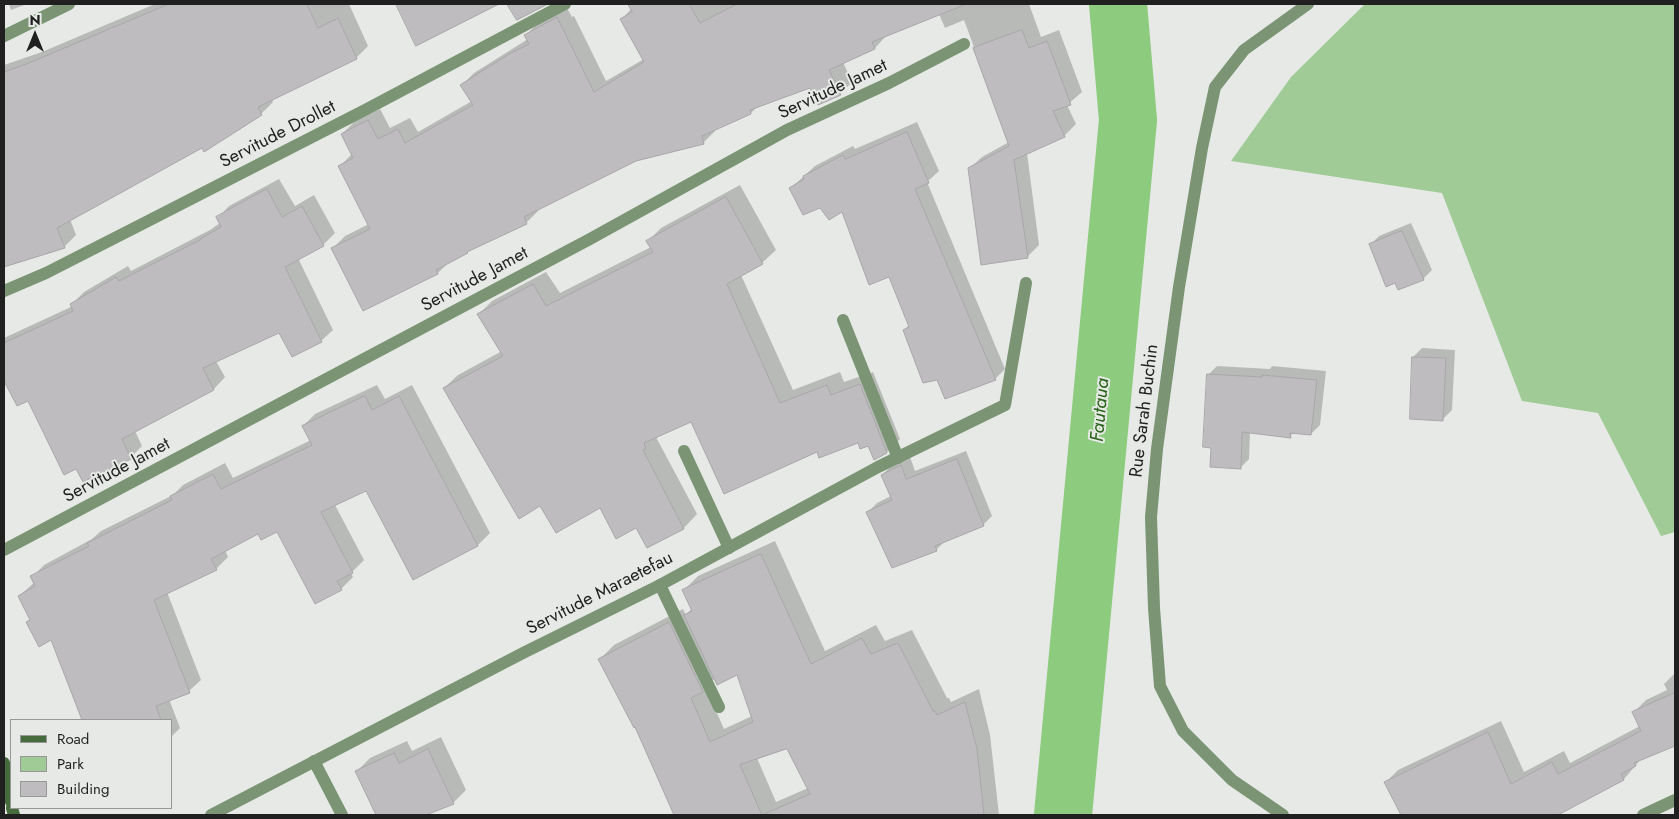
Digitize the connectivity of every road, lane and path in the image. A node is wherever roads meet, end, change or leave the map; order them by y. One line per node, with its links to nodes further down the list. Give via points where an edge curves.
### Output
1 (70, 4): 4 (street)
2 (565, 4): 7 (street, Servitude Drollet, via 365,110)
3 (1308, 4): 21 (street, Rue Sarah Buchin, via 1244,50 1215,87 1179,287 1151,518 1160,686 1183,731 1232,780)
4 (4, 36)
5 (964, 44): 12 (street, Servitude Jamet, via 890,83 787,130)
6 (1026, 283): 10 (street, Servitude Maraetefau, via 1005,405)
7 (4, 291)
8 (843, 320): 10 (street)
9 (684, 451): 11 (street)
10 (898, 458): 11 (street, Servitude Maraetefau)
11 (729, 548): 13 (street, Servitude Maraetefau)
12 (4, 550)
13 (660, 585): 14 (street); 15 (street, Servitude Maraetefau)
14 (719, 707)
15 (314, 761): 19 (street, Servitude Maraetefau); 20 (street)
16 (4, 763): 17 (main road)
17 (10, 796)
18 (1675, 800): 22 (street)
19 (211, 815)
20 (342, 815)
21 (1284, 815)
22 (1643, 815)

